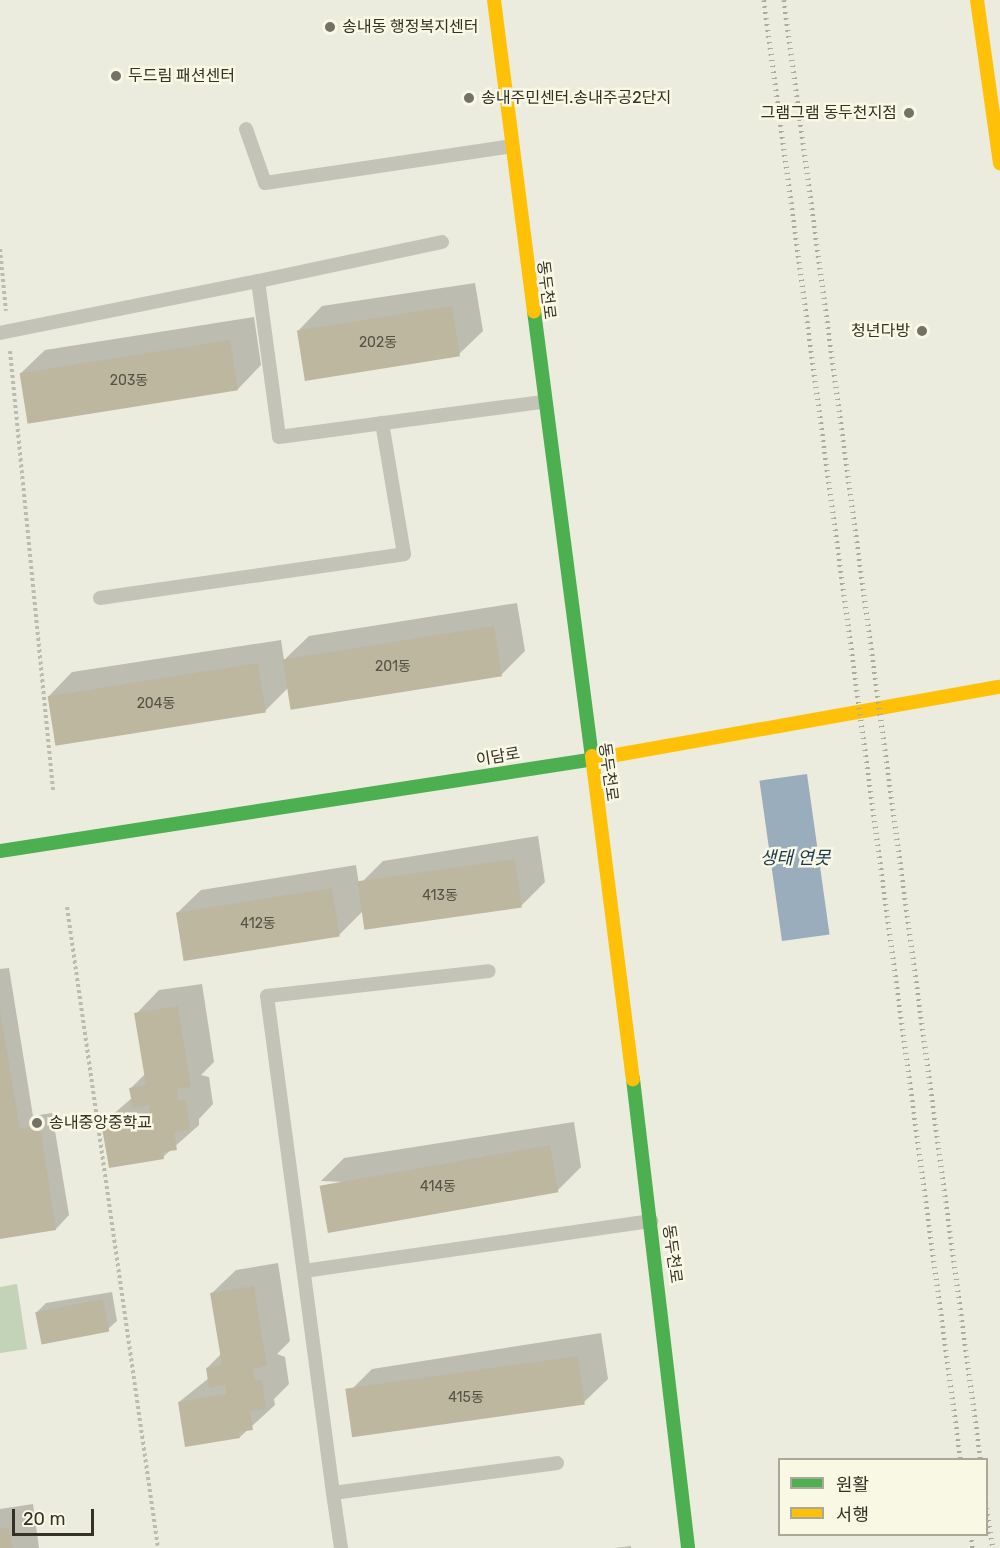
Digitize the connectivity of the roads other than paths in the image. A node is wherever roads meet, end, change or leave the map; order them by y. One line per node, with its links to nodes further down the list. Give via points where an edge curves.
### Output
1 (494, 0): 4 (street, 동두천로)
2 (976, 0): 5 (street)
3 (246, 129): 4 (lane, via 265,183)
4 (512, 146): 9 (street, 동두천로)
5 (1000, 163)
6 (442, 242): 7 (lane)
7 (258, 281): 8 (lane); 10 (lane, via 279,436)
8 (4, 332)
9 (543, 402): 10 (lane); 13 (street, 동두천로)
10 (382, 423): 11 (lane, via 404,554)
11 (100, 598)
12 (1000, 687): 13 (street, 이담로)
13 (590, 760): 14 (street, 이담로); 16 (street, 동두천로)
14 (0, 851)
15 (489, 971): 17 (lane, via 267,996)
16 (651, 1221): 17 (lane); 21 (street, 동두천로)
17 (304, 1271): 19 (lane)
18 (557, 1463): 19 (lane)
19 (333, 1493): 20 (lane)
20 (341, 1548)
21 (688, 1548)

